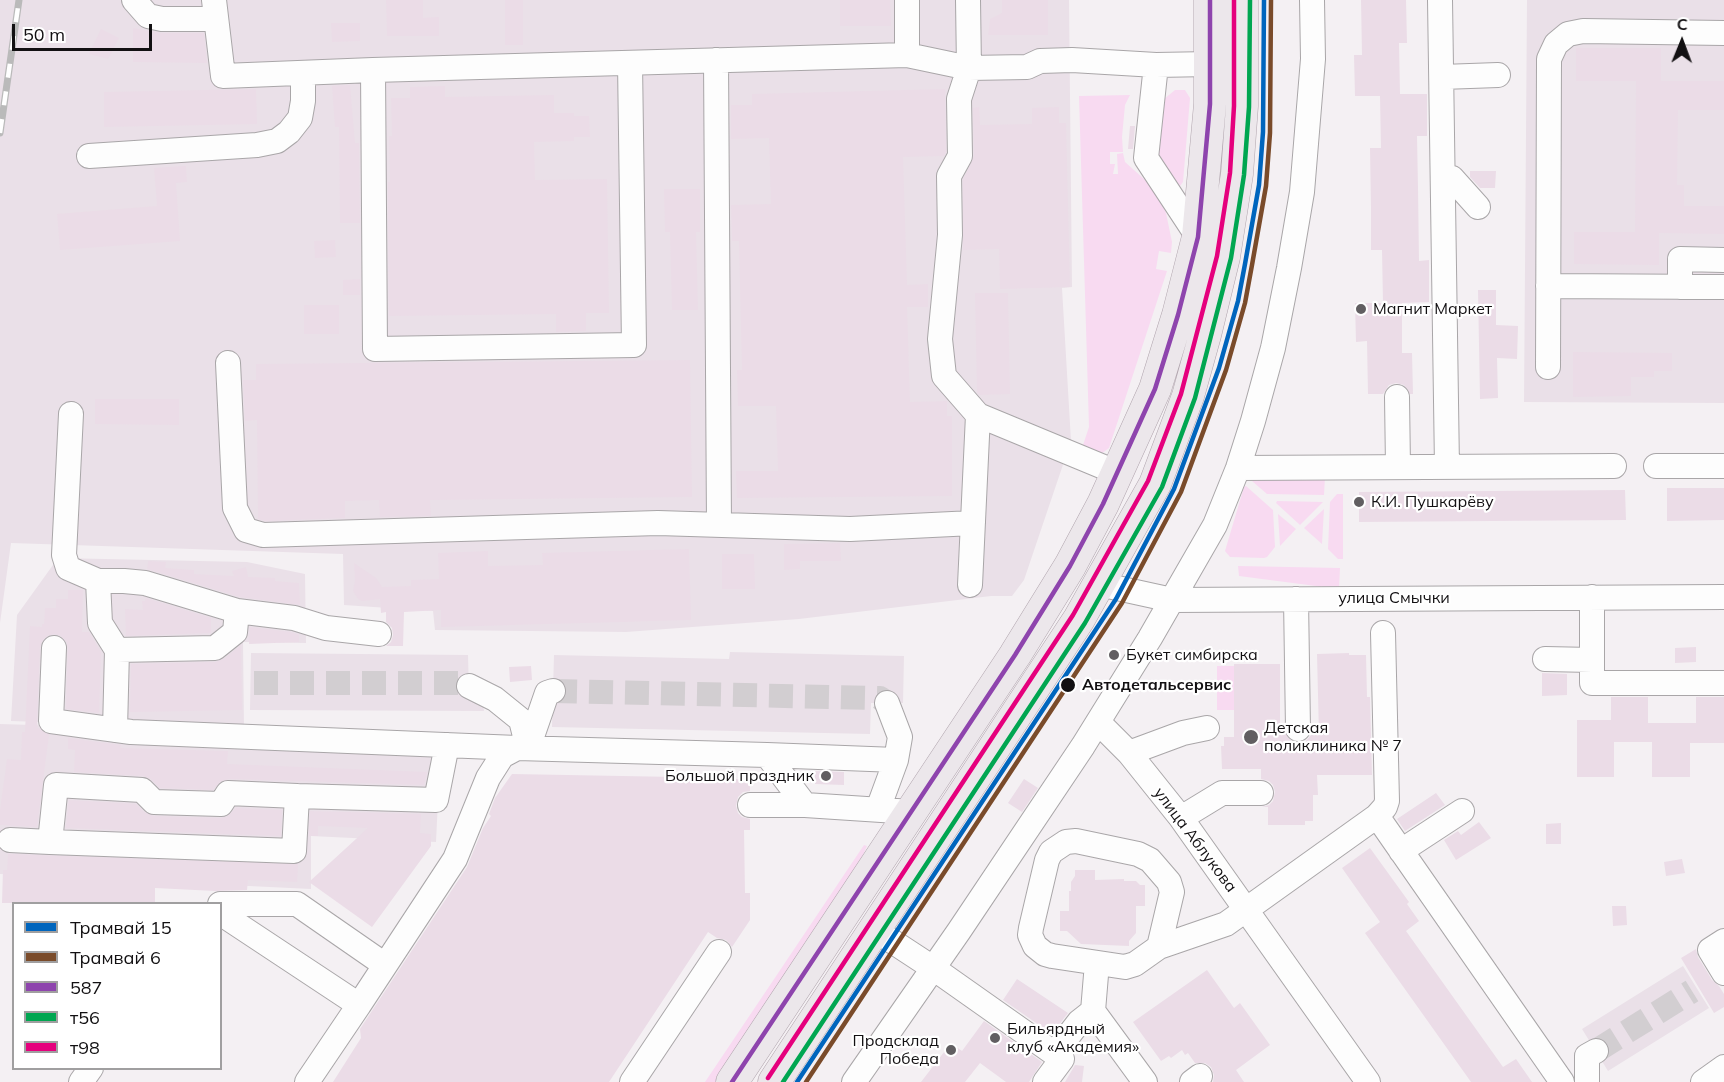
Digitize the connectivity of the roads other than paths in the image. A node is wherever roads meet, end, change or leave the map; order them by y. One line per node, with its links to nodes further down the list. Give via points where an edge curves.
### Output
1 (134, 0): 8 (street, via 148,15 162,19)
2 (907, 0): 10 (street)
3 (968, 0): 16 (street)
4 (1210, 0): 13 (main road)
5 (1242, 0): 14 (main road)
6 (1312, 0): 39 (street, via 1313,59 1302,192 1273,348)
7 (1440, 0): 20 (street)
8 (215, 10): 18 (street, via 223,76)
9 (1724, 33): 26 (street, via 1583,31 1568,34 1556,44 1549,59)
10 (907, 55): 11 (street); 16 (street)
11 (716, 60): 12 (street); 42 (street)
12 (630, 63): 17 (street); 17 (street, via 634,345 375,349)
13 (1210, 64): 14 (main road); 15 (street); 24 (main road)
14 (1242, 64): 45 (main road, via 1237,174 1224,257 1205,335 1188,396 1155,484)
15 (1156, 65): 16 (street, via 1040,60 1027,67); 24 (street, via 1146,158)
16 (969, 68): 33 (street, via 959,99 960,156 949,176 950,235 940,339 944,376)
17 (373, 70): 18 (street)
18 (303, 73): 21 (street, via 300,118 277,141)
19 (1498, 75): 20 (street)
20 (1442, 76): 22 (street)
21 (88, 156)
22 (1443, 178): 23 (street, via 1452,178); 38 (street)
23 (1478, 207)
24 (1198, 237): 40 (main road, via 1155,389)
25 (1724, 260): 27 (street, via 1680,259)
26 (1548, 286): 27 (street); 30 (street)
27 (1680, 287): 28 (street)
28 (1724, 287)
29 (228, 363): 42 (street, via 235,508 246,530 263,535)
30 (1548, 367)
31 (1397, 397): 37 (street)
32 (71, 414): 44 (street, via 64,555 68,568)
33 (978, 415): 40 (street); 41 (street)
34 (1614, 466): 38 (street)
35 (1656, 466): 36 (street)
36 (1724, 466)
37 (1398, 467): 38 (street); 39 (street)
38 (1447, 467)
39 (1238, 468): 50 (street, via 1215,525)
40 (1118, 473): 43 (main road)
41 (973, 523): 42 (street, via 850,529); 46 (street)
42 (719, 524)
43 (1070, 566): 45 (main road, улица Смычки); 77 (main road)
44 (98, 581): 51 (street, via 145,583); 55 (street, via 100,623)
45 (1099, 584): 50 (street, улица Смычки); 86 (main road)
46 (970, 585)
47 (1592, 597): 48 (street, улица Смычки); 49 (street, улица Смычки); 57 (street)
48 (1724, 597)
49 (1296, 599): 50 (street, улица Смычки); 64 (street)
50 (1172, 600): 62 (street)
51 (237, 611): 53 (street); 55 (street, via 235,632 215,648)
52 (1383, 633): 78 (street, via 1387,801)
53 (379, 634)
54 (54, 648): 65 (street, via 51,721)
55 (117, 650): 65 (street)
56 (1545, 659): 57 (street)
57 (1592, 660): 58 (street, via 1592,683)
58 (1724, 683)
59 (469, 686): 67 (street, via 495,699 521,720)
60 (553, 691): 67 (street, via 547,693)
61 (887, 703): 70 (street, via 900,737)
62 (1098, 722): 68 (street, улица Аблукова); 92 (street)
63 (1208, 728): 68 (street)
64 (1298, 729)
65 (115, 730): 66 (street)
66 (447, 745): 67 (street); 72 (street, via 436,800)
67 (523, 748): 69 (street); 91 (street, via 502,756 488,778 455,859)
68 (1129, 753): 79 (street, улица Аблукова)
69 (767, 755): 70 (street); 74 (street)
70 (896, 760): 75 (street)
71 (1261, 793): 79 (street, via 1222,794)
72 (297, 796): 81 (street, via 294,851); 81 (street, via 228,794 221,804 154,802 142,790 56,785)
73 (750, 805): 74 (street)
74 (805, 805): 75 (street)
75 (878, 809): 77 (street)
76 (1462, 811): 82 (street)
77 (912, 812): 101 (main road)
78 (1377, 816): 82 (street); 84 (street)
79 (1181, 818): 84 (street, улица Аблукова)
80 (10, 840): 81 (street)
81 (51, 842)
82 (1401, 851): 106 (street)
83 (222, 904): 91 (street, via 297,904)
84 (1247, 910): 88 (street, via 1226,924); 105 (street, улица Аблукова)
85 (222, 914): 94 (street)
86 (876, 930): 92 (street); 102 (main road)
87 (1724, 941): 93 (street, via 1710,950)
88 (1159, 947): 90 (street, via 1128,966); 90 (street, via 1172,892 1169,882 1150,860 1084,842 1066,843 1051,852 1047,860 1030,935 1045,954)
89 (718, 952): 100 (street)
90 (1097, 963): 95 (street)
91 (385, 965): 94 (street)
92 (933, 968): 98 (street); 103 (street)
93 (1724, 973)
94 (358, 1005): 99 (street)
95 (1093, 1011): 98 (street, via 1079,1022); 104 (street)
96 (1596, 1051): 107 (street, via 1587,1056)
97 (1724, 1067): 108 (street)
98 (1052, 1072)
99 (307, 1082)
100 (632, 1082)
101 (732, 1082)
102 (774, 1082)
103 (854, 1082)
104 (1145, 1082)
105 (1368, 1082)
106 (1562, 1082)
107 (1587, 1082)
108 (1703, 1082)

